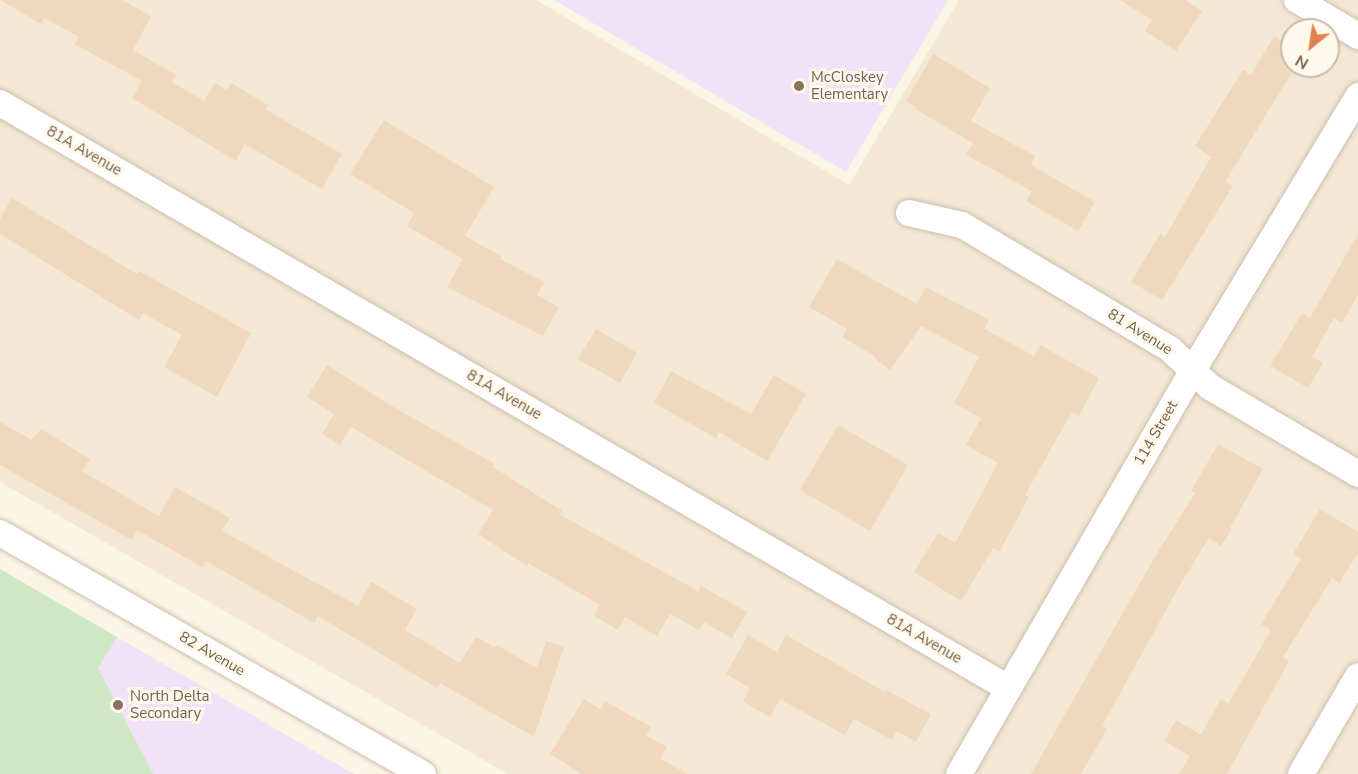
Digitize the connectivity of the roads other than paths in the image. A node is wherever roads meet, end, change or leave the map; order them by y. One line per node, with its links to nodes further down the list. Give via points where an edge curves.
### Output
1 (1296, 0): 2 (street)
2 (1358, 36)
3 (1358, 96): 6 (street, 114 Street)
4 (0, 103): 10 (street, 81A Avenue)
5 (909, 213): 6 (street, 81 Avenue, via 962,225 1170,349)
6 (1193, 370): 7 (street, 81 Avenue, via 1210,387); 10 (street, 114 Street)
7 (1358, 474)
8 (0, 533): 11 (street, 82 Avenue)
9 (1358, 676): 13 (street)
10 (1008, 688): 12 (street, 114 Street)
11 (423, 774)
12 (959, 774)
13 (1301, 774)

